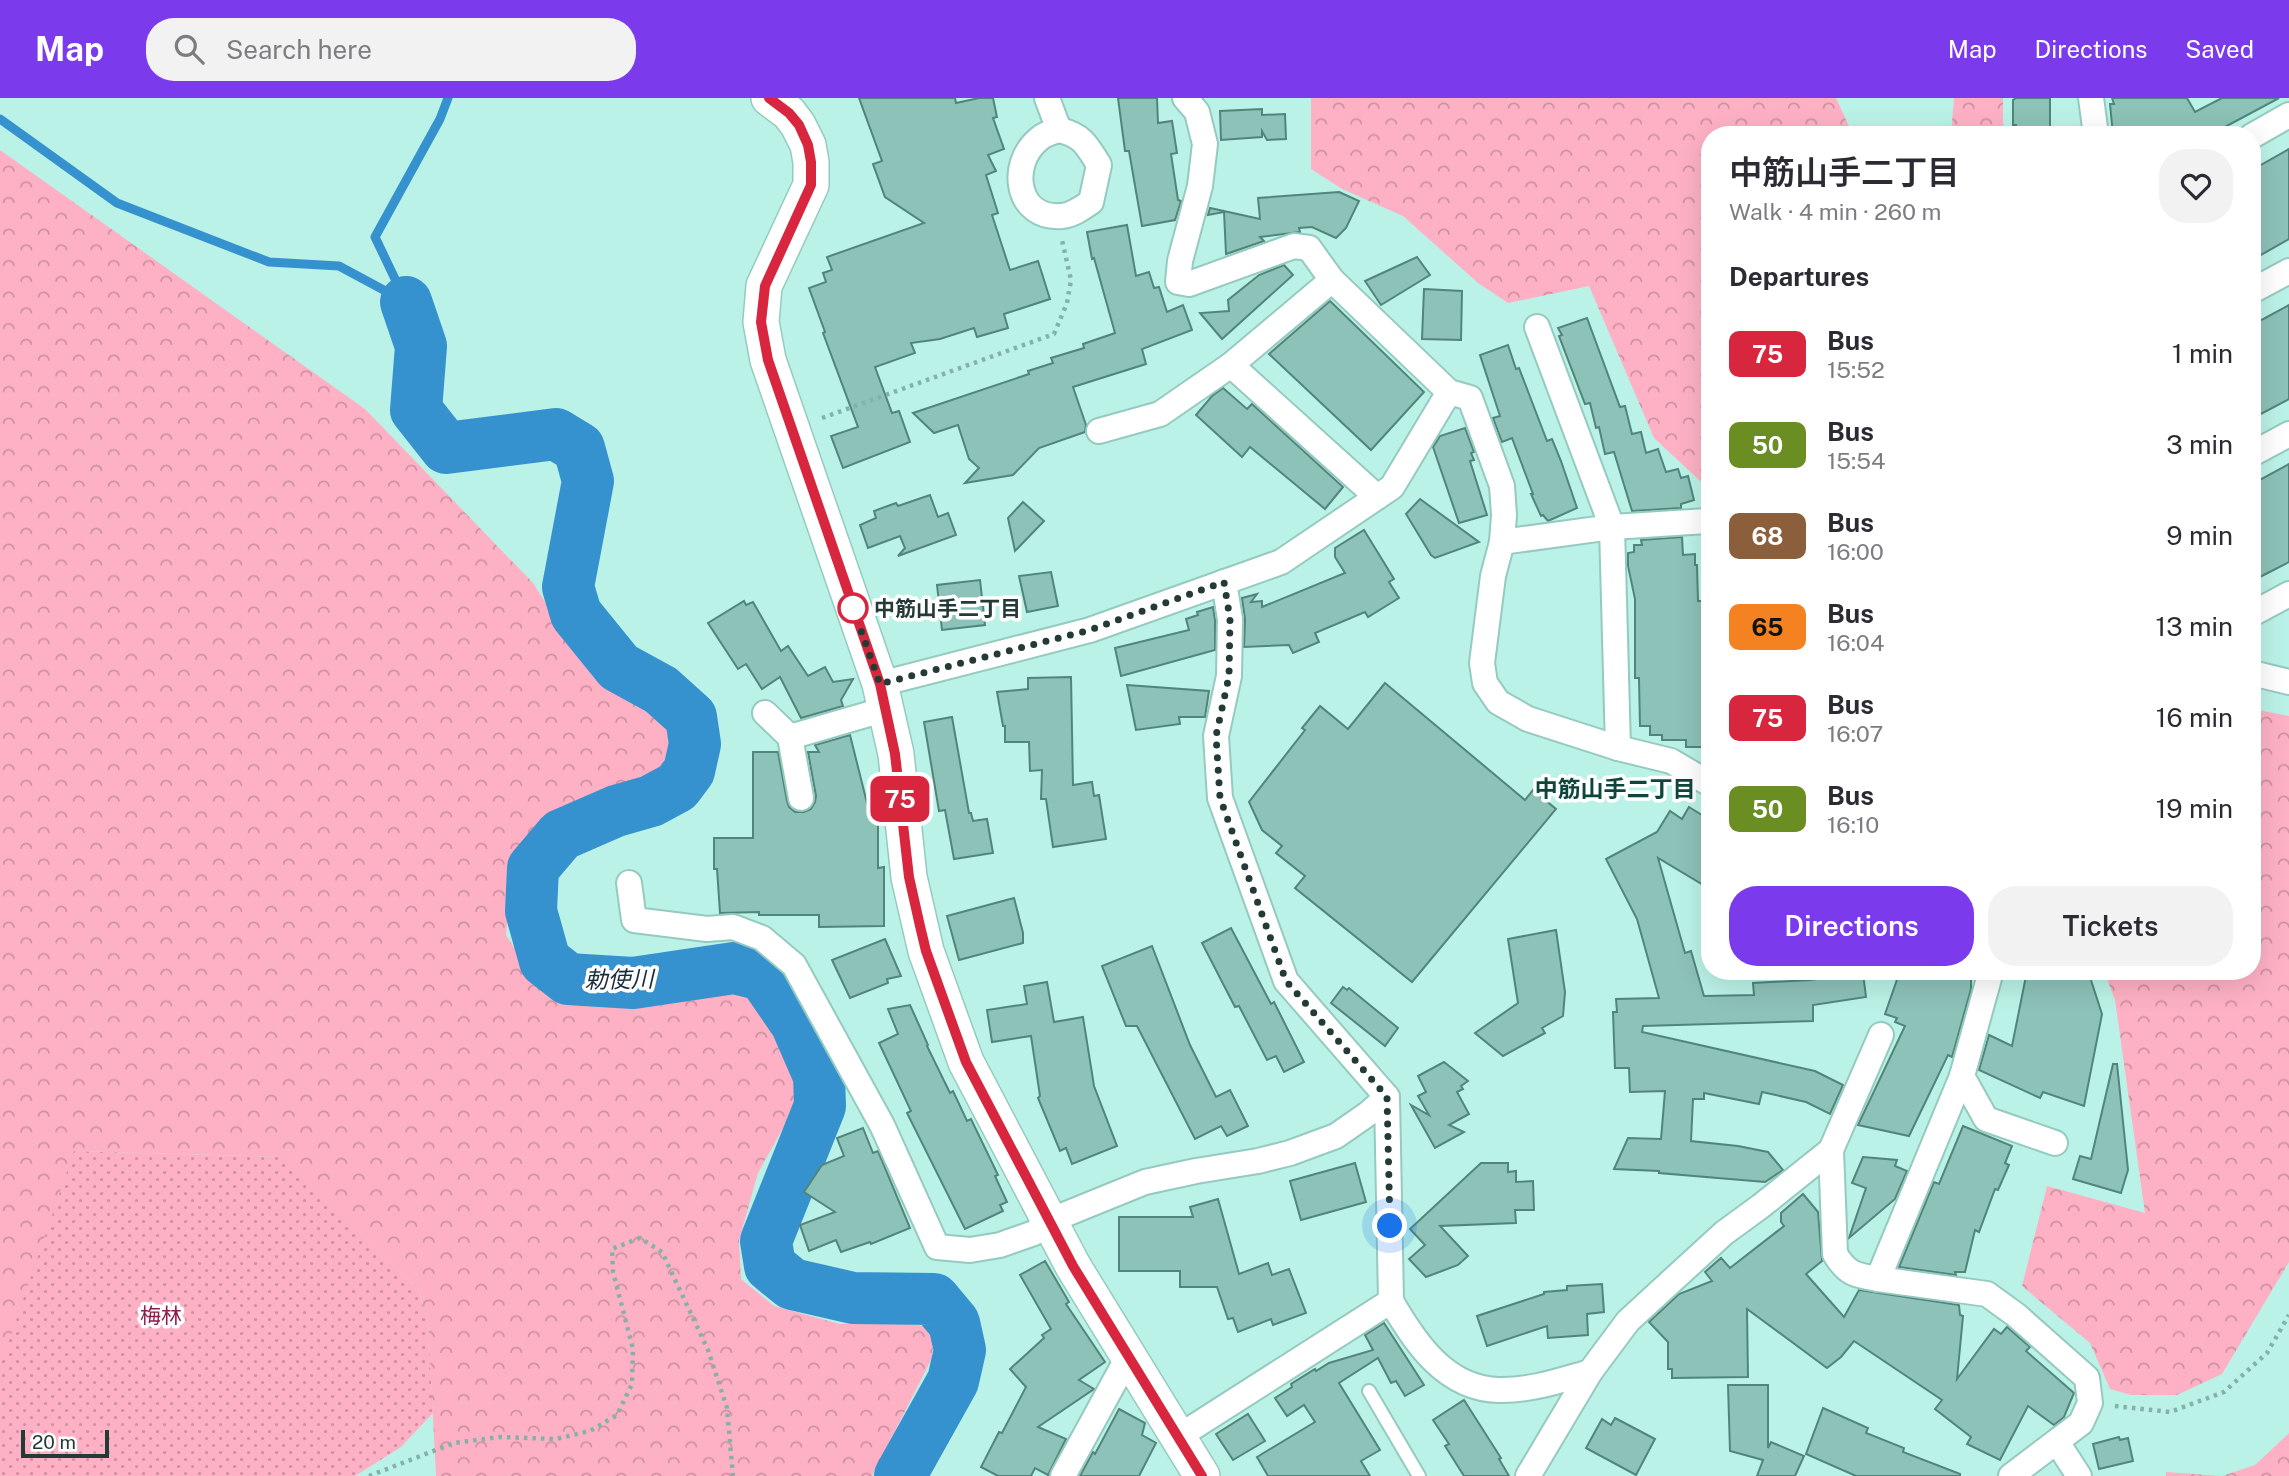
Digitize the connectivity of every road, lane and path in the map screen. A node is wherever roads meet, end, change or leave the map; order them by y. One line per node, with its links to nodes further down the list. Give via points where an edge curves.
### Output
1 (769, 98): 16 (street, via 799,125 811,162 811,185 765,286 761,322 768,360)
2 (1047, 98): 7 (street)
3 (1185, 98): 11 (street, via 1197,111 1205,144 1178,282 1189,284 1293,246 1309,248)
4 (2091, 98): 6 (street)
5 (2289, 115): 8 (street)
6 (2095, 126)
7 (1059, 130): 9 (street, via 1040,137 1019,169 1020,189 1027,202 1044,215); 9 (street, via 1075,134 1099,165 1091,202)
8 (2261, 131)
9 (1056, 216): 16 (path, via 1071,280 1054,334)
10 (2289, 271): 12 (street)
11 (1332, 280): 14 (street); 15 (street)
12 (2261, 286)
13 (1537, 327): 22 (street)
14 (1231, 365): 17 (street, via 1160,414); 20 (street)
15 (1449, 392): 20 (street, via 1399,478); 23 (street, via 1470,398 1503,486)
16 (792, 429): 29 (street)
17 (1099, 431)
18 (2289, 434): 19 (street)
19 (2261, 449)
20 (1377, 497): 24 (street, via 1281,562)
21 (1701, 522): 22 (street)
22 (1612, 527): 23 (street); 32 (street)
23 (1502, 542): 32 (street, via 1486,615 1485,683 1498,702 1528,719)
24 (1224, 582): 29 (street); 39 (street, via 1230,619 1229,676 1216,736 1220,798 1286,981)
25 (2289, 594): 26 (street)
26 (2261, 609)
27 (2261, 675): 28 (street)
28 (2289, 682)
29 (883, 697): 31 (street); 42 (street, via 895,754 909,877 926,951 966,1062)
30 (765, 713): 31 (street)
31 (790, 737): 34 (street)
32 (1618, 748): 33 (street, via 1671,761)
33 (1701, 779)
34 (801, 798)
35 (629, 883): 42 (street, via 634,920 706,929 733,927 762,938 794,965 882,1125 937,1247 970,1250 1000,1245 1034,1233)
36 (1989, 980): 38 (street)
37 (1881, 1035): 41 (street)
38 (1962, 1076): 40 (street, via 1986,1119); 43 (street)
39 (1387, 1097): 42 (street, via 1336,1136 1290,1153 1145,1182); 44 (street)
40 (2055, 1143)
41 (1831, 1150): 43 (street, via 1835,1254 1849,1272); 48 (street, via 1674,1277 1628,1321)
42 (1049, 1221): 47 (street)
43 (1878, 1279): 50 (street, via 1987,1294 2081,1370 2087,1378)
44 (1391, 1301): 48 (street, via 1409,1333 1433,1360 1458,1379 1481,1388 1536,1386); 51 (street)
45 (2289, 1315): 46 (path)
46 (2287, 1321): 50 (path, via 2267,1353 2224,1392 2170,1412)
47 (1128, 1357): 51 (street); 55 (street)
48 (1590, 1372): 58 (street)
49 (1369, 1391): 57 (lane)
50 (2090, 1403): 52 (street, via 2081,1423)
51 (1178, 1437): 56 (street)
52 (2057, 1442): 59 (street); 60 (street)
53 (369, 1476): 54 (path, via 454,1443 500,1437 556,1439 590,1431 617,1415 632,1384 634,1349 613,1272 612,1249 640,1238 662,1252 708,1350 727,1408)
54 (733, 1476)
55 (1063, 1476)
56 (1202, 1476)
57 (1419, 1476)
58 (1528, 1476)
59 (2011, 1476)
60 (2079, 1476)

